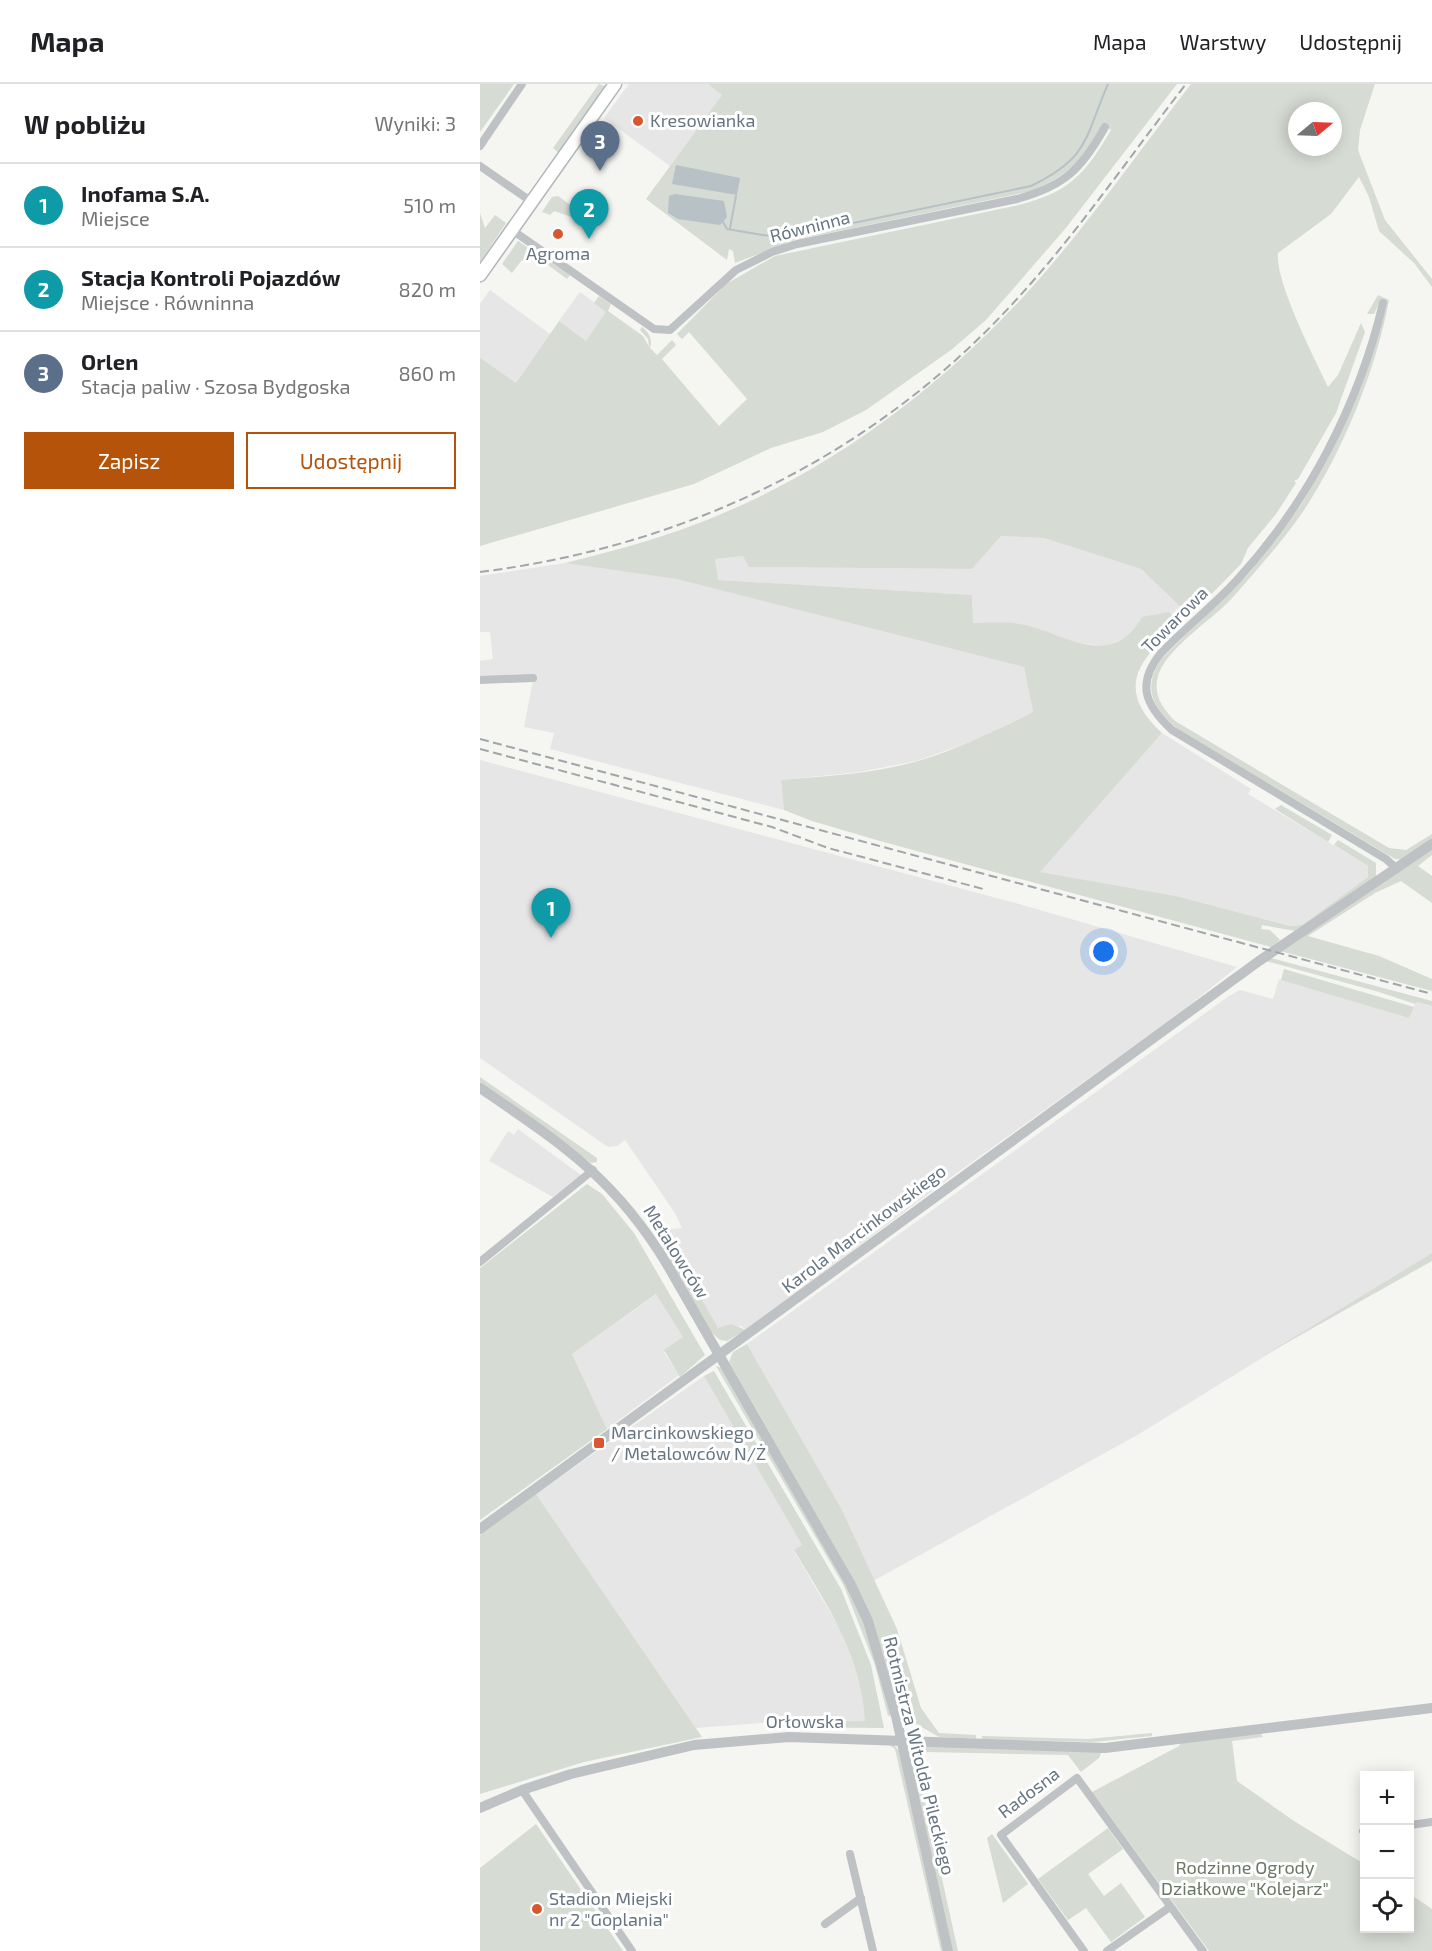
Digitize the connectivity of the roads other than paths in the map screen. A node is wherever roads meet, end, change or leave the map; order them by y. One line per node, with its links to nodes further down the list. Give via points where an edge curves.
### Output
1 (522, 84): 4 (street)
2 (615, 84): 6 (main road)
3 (1105, 127): 7 (street, Równinna, via 1081,165 1049,189 772,252 722,280 670,330 654,330)
4 (480, 146)
5 (480, 166): 6 (street)
6 (532, 202): 7 (main road)
7 (512, 230): 8 (main road)
8 (480, 275)
9 (1383, 303): 13 (street, Towarowa, via 1356,385 1311,480 1281,526 1237,580 1155,660 1146,696 1152,709 1172,730)
10 (533, 678): 11 (street)
11 (480, 680)
12 (1432, 844): 13 (street, Karola Marcinkowskiego)
13 (1397, 869): 17 (street, Karola Marcinkowskiego, via 1268,955)
14 (480, 1088): 15 (street, Metalowców)
15 (593, 1170): 16 (street); 17 (street, Metalowców, via 653,1241)
16 (480, 1262)
17 (720, 1355): 18 (street, Karola Marcinkowskiego); 20 (street, Rotmistrza Witolda Pileckiego, via 850,1582 882,1661)
18 (480, 1529)
19 (1432, 1708): 20 (street, Orłowska, via 1139,1743 1065,1748)
20 (901, 1741): 21 (street, Orłowska, via 768,1738 694,1745 612,1762); 31 (street, Rotmistrza Witolda Pileckiego)
21 (522, 1790): 22 (street, Orłowska); 29 (street)
22 (480, 1808)
23 (1432, 1822): 24 (street)
24 (1414, 1824)
25 (850, 1854): 26 (street)
26 (861, 1898): 28 (street); 30 (street)
27 (1170, 1907): 32 (street, Radosna, via 1077,1778 1001,1835); 33 (street); 34 (street, Radosna)
28 (825, 1924)
29 (632, 1951)
30 (873, 1951)
31 (948, 1951)
32 (1084, 1951)
33 (1107, 1951)
34 (1203, 1951)

